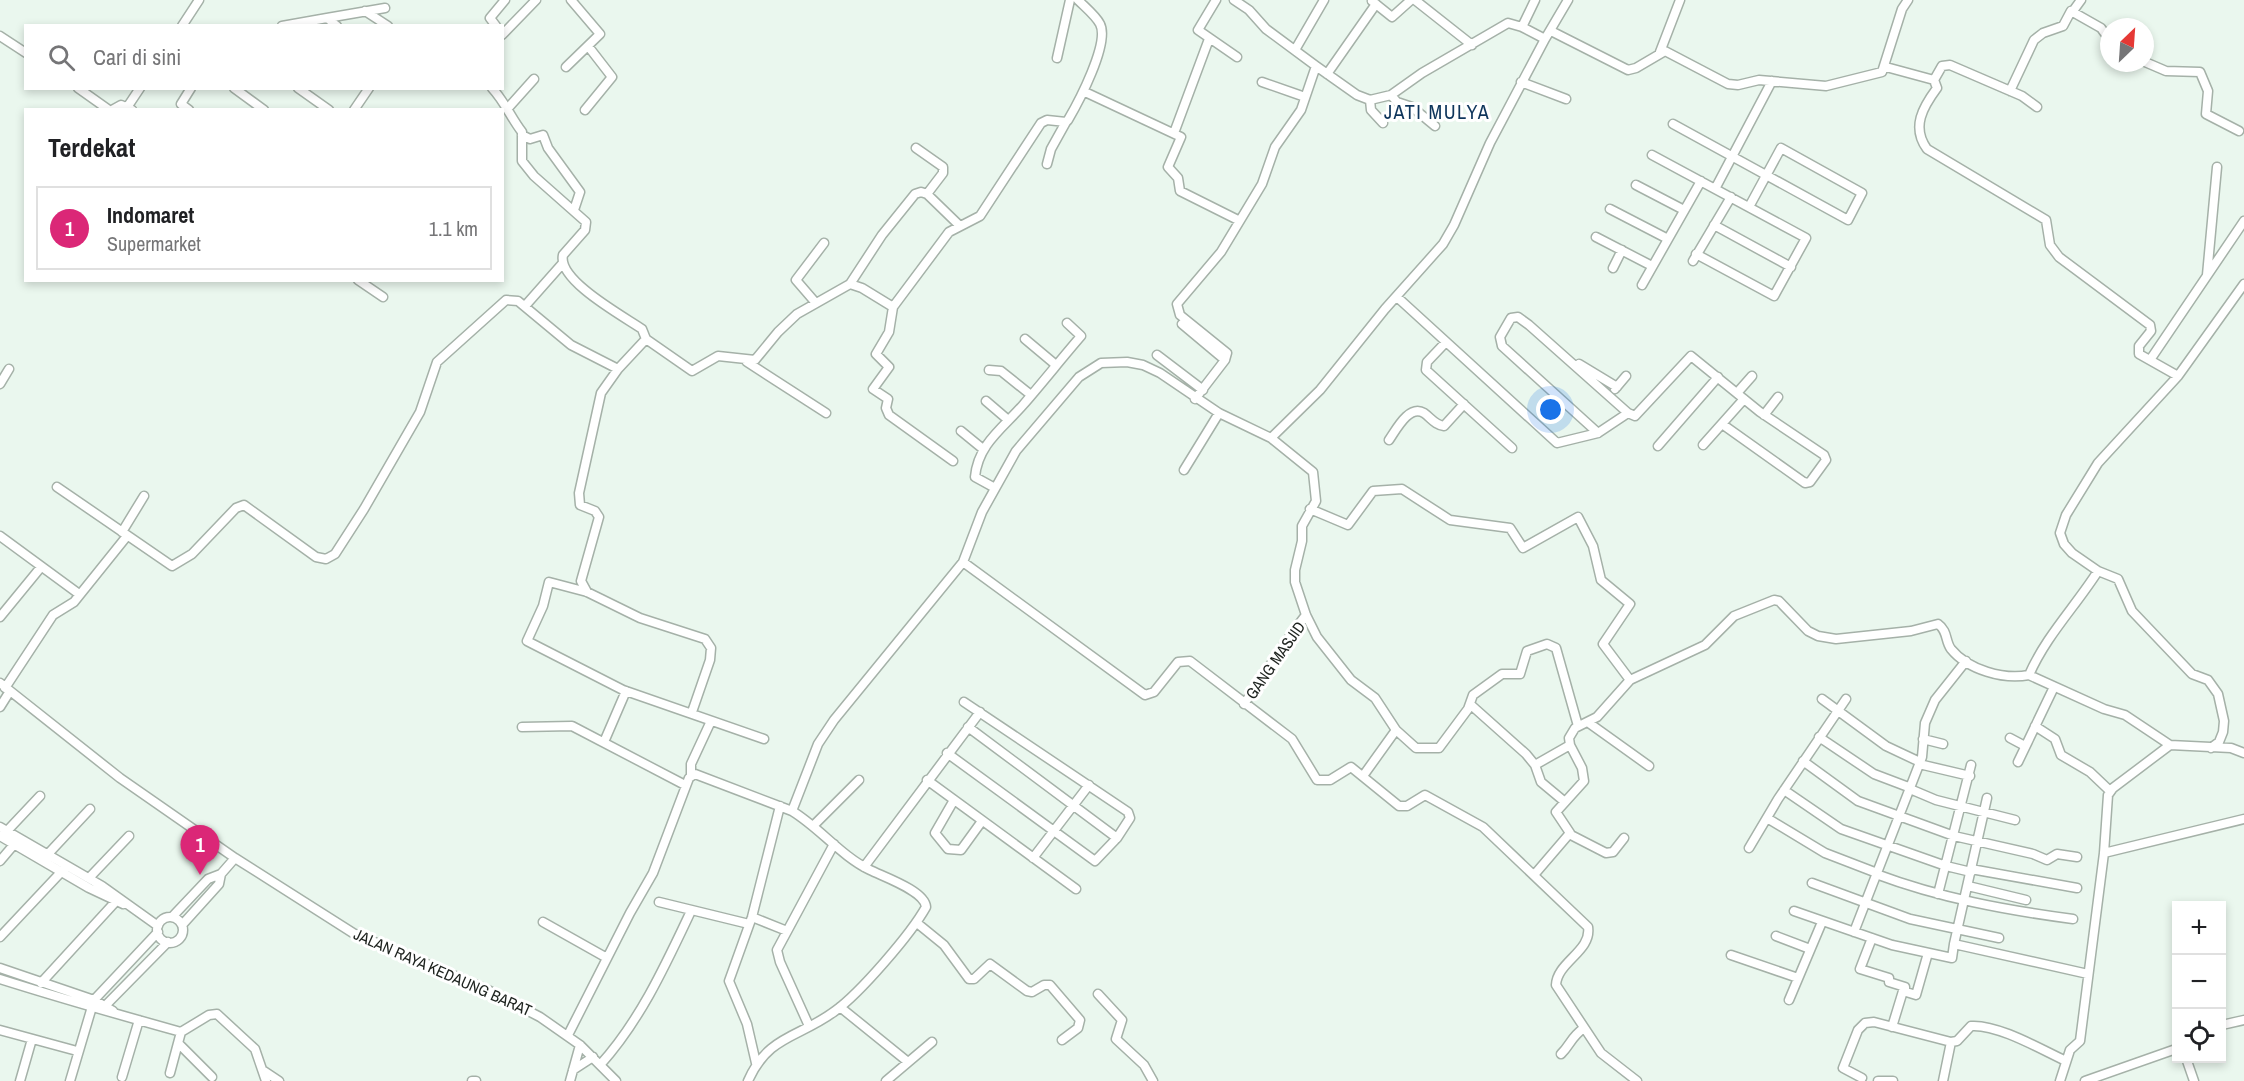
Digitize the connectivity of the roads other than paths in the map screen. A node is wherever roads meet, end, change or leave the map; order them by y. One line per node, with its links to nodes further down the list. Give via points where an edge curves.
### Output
1 (200, 0): 21 (street)
2 (505, 0): 25 (street, via 490,18)
3 (536, 0): 29 (street)
4 (572, 0): 34 (street, via 600,32)
5 (1070, 0): 39 (street)
6 (1078, 0): 58 (street, via 1101,26)
7 (1216, 0): 31 (street, via 1198,28)
8 (1324, 0): 35 (street)
9 (1413, 0): 16 (street, via 1392,17); 33 (street)
10 (1535, 0): 26 (street)
11 (1568, 0): 28 (street)
12 (1680, 0): 37 (street)
13 (1908, 0): 43 (street)
14 (2081, 0): 19 (street)
15 (1239, 1): 35 (street)
16 (1374, 2): 44 (street)
17 (386, 8): 18 (street)
18 (366, 11): 20 (street); 24 (street)
19 (2073, 11): 27 (street); 57 (street, via 2062,26 2034,40)
20 (327, 18): 22 (street); 23 (street)
21 (183, 24)
22 (293, 24)
23 (334, 24)
24 (385, 24)
25 (494, 24)
26 (1522, 27): 32 (street); 33 (street, via 1508,23)
27 (2100, 27)
28 (1551, 31): 32 (street); 37 (street, via 1628,70)
29 (504, 33)
30 (0, 36): 36 (street)
31 (1209, 39): 38 (street); 78 (street)
32 (1545, 39): 49 (street)
33 (1472, 45): 59 (street)
34 (588, 46): 42 (street); 72 (street, via 612,77)
35 (1294, 50): 40 (street)
36 (24, 52)
37 (1660, 52): 47 (street, via 1671,53 1732,84)
38 (1237, 57)
39 (1057, 58)
40 (1316, 66): 44 (street); 60 (street)
41 (2154, 66): 77 (street, via 2166,71 2200,72 2208,91 2206,116)
42 (566, 67)
43 (1886, 67): 46 (street); 47 (street, via 1880,75 1826,86)
44 (1327, 74): 62 (street)
45 (534, 79): 71 (street)
46 (1934, 80): 57 (street, via 1942,66 1948,64); 126 (street, via 1937,88 1920,118 1919,132 1927,149 2046,220 2050,247 2059,257 2150,325 2151,331 2138,349 2139,354)
47 (1772, 81): 82 (street)
48 (1262, 82): 60 (street)
49 (1521, 82): 61 (street); 113 (street, via 1454,225)
50 (81, 90): 64 (street)
51 (139, 90): 66 (street)
52 (190, 90): 67 (street, via 181,104)
53 (237, 90): 68 (street)
54 (301, 90): 69 (street)
55 (367, 90): 70 (street)
56 (494, 90): 71 (street)
57 (2010, 91): 63 (street)
58 (1085, 92): 73 (street); 78 (street)
59 (1391, 96): 62 (street); 76 (street)
60 (1305, 97): 95 (street, via 1293,123 1275,147 1262,184)
61 (1566, 99)
62 (1370, 100): 74 (street, via 1371,110)
63 (2037, 107)
64 (108, 108)
65 (115, 108): 66 (street)
66 (130, 108)
67 (186, 108)
68 (261, 108)
69 (325, 108)
70 (359, 108)
71 (508, 108): 79 (street)
72 (585, 110)
73 (1066, 123): 83 (street); 98 (street, via 1041,123 980,216)
74 (1383, 123)
75 (1673, 124): 82 (street)
76 (1435, 126)
77 (2239, 131)
78 (1174, 133): 95 (street, via 1182,139 1168,167 1178,178 1180,191)
79 (522, 135): 93 (street, via 522,161); 93 (street, via 530,139 543,135 548,148 575,181 580,192)
80 (916, 148): 89 (street, via 944,169)
81 (1652, 154): 86 (street)
82 (1734, 157): 85 (street); 88 (street)
83 (1047, 164)
84 (2217, 167): 107 (street)
85 (1767, 176): 85 (street, via 1848,220 1862,194 1781,148); 91 (street)
86 (1701, 181): 88 (street); 94 (street)
87 (1635, 185): 94 (street)
88 (1715, 189): 90 (street)
89 (927, 194): 98 (street); 109 (street, via 915,194)
90 (1731, 197): 91 (street); 97 (street)
91 (1749, 207): 105 (street, via 1806,238)
92 (1610, 209): 100 (street)
93 (574, 210): 103 (street, via 587,224 563,255)
94 (1684, 210): 100 (street)
95 (1238, 220): 125 (street, via 1221,252 1177,304 1180,315 1225,351)
96 (2244, 221): 107 (street)
97 (1714, 225): 105 (street); 105 (street, via 1694,257 1774,297)
98 (960, 226): 116 (street, via 949,232)
99 (1596, 237): 102 (street)
100 (1668, 240): 104 (street)
101 (824, 243): 114 (street, via 796,280)
102 (1622, 250): 104 (street); 106 (street)
103 (563, 263): 115 (street); 119 (street, via 573,280 642,329)
104 (1652, 266): 111 (street)
105 (1791, 267)
106 (1613, 268)
107 (2207, 275): 126 (street)
108 (361, 282): 112 (street)
109 (850, 284): 114 (street); 116 (street)
110 (2244, 284): 133 (street)
111 (1642, 285)
112 (383, 297)
113 (1396, 297): 121 (street); 153 (street, via 1320,390)
114 (815, 302): 124 (street, via 778,332 758,358)
115 (525, 306): 129 (street, via 571,345); 165 (street, via 514,299 502,301 437,362 420,412 364,509 330,557 316,557 244,505 236,508 192,554 173,566)
116 (893, 307): 159 (street, via 889,332 876,354 889,367 873,389 888,399 889,415)
117 (1067, 323): 127 (street, via 1081,336)
118 (1182, 324): 125 (street)
119 (646, 339): 124 (street, via 693,371 718,356); 129 (street)
120 (1025, 339): 127 (street)
121 (1446, 342): 144 (street, via 1425,368); 152 (street, via 1557,443)
122 (1561, 353): 136 (street); 139 (street); 152 (street, via 1515,316 1500,337 1502,346)
123 (1157, 355): 137 (street)
124 (744, 360): 145 (street)
125 (1226, 360): 137 (street)
126 (2150, 360): 133 (street)
127 (1056, 365): 138 (street)
128 (9, 369): 135 (street)
129 (618, 369): 170 (street, via 601,393 579,493 580,505 599,517 581,581)
130 (989, 370): 138 (street, via 1001,371)
131 (1626, 376): 136 (street)
132 (1752, 376): 140 (street)
133 (2178, 376): 169 (street, via 2098,463 2062,524 2060,533 2067,549)
134 (1718, 377): 140 (street); 146 (street, via 1691,356 1639,413 1633,417); 156 (street)
135 (0, 384)
136 (1617, 387): 139 (street)
137 (1203, 390): 142 (street)
138 (1031, 395): 149 (street)
139 (1609, 396): 146 (street)
140 (1741, 396): 148 (street); 150 (street)
141 (1778, 397): 148 (street)
142 (1195, 399): 147 (street); 162 (street, via 1143,365 1101,363 1079,377 1016,451)
143 (986, 402): 149 (street)
144 (1464, 404): 154 (street, via 1442,426 1414,411); 157 (street)
145 (826, 412)
146 (1628, 412): 152 (street)
147 (1219, 413): 153 (street); 160 (street)
148 (1764, 415): 150 (street, via 1825,457 1810,482 1802,482)
149 (1007, 420): 158 (street)
150 (1722, 424): 155 (street)
151 (961, 431): 158 (street)
152 (1598, 433)
153 (1271, 438): 164 (street, via 1313,472 1316,501)
154 (1389, 440)
155 (1703, 445)
156 (1658, 446)
157 (1512, 448)
158 (983, 449): 162 (street, via 975,476)
159 (953, 461)
160 (1184, 470)
161 (57, 487): 165 (street)
162 (995, 488): 167 (street)
163 (144, 496): 165 (street)
164 (1310, 509): 172 (street, via 1302,526 1294,582); 176 (street, via 1348,525 1373,491 1402,489 1450,520 1510,528 1523,548 1578,517 1593,546 1601,580 1630,604 1603,644)
165 (124, 534): 171 (street)
166 (0, 536): 168 (street)
167 (963, 562): 183 (street, via 1142,694 1151,694 1178,662 1186,660); 232 (street, via 824,736)
168 (42, 567): 171 (street); 173 (street)
169 (2098, 571): 175 (street, via 2043,646); 205 (street, via 2118,579 2132,611 2192,674 2211,682 2224,721 2222,736)
170 (587, 592): 179 (street, via 549,582 527,641); 187 (street, via 640,618 705,639 711,648 710,660)
171 (80, 594): 177 (street, via 53,615)
172 (1306, 615): 183 (street, GANG MASJID); 195 (street, via 1317,637 1351,680 1375,698)
173 (0, 617)
174 (1966, 661): 175 (street, via 1997,674); 176 (street, via 1950,647 1946,632 1938,624 1836,639 1808,631 1774,600 1734,616 1705,645); 199 (street, via 1935,700)
175 (2029, 675): 178 (street)
176 (1630, 680): 190 (street)
177 (5, 687): 185 (street); 255 (street, JALAN RAYA KEDAUNG BARAT, via 120,778)
178 (2054, 687): 192 (street); 203 (street, via 2126,715)
179 (626, 691): 187 (street); 200 (street)
180 (1822, 699): 186 (street)
181 (1846, 699): 186 (street)
182 (964, 702): 188 (street)
183 (1244, 704): 215 (street, via 1296,743 1317,780 1330,780 1348,766)
184 (1471, 705): 191 (street, via 1473,695 1502,674 1521,673 1528,650 1551,645 1556,648); 195 (street, via 1438,748 1416,748); 211 (street)
185 (0, 707)
186 (1837, 709): 196 (street); 210 (street, via 1886,746)
187 (692, 712): 189 (street)
188 (980, 712): 194 (street); 220 (street)
189 (711, 721): 198 (street); 214 (street, via 691,764)
190 (1589, 723): 191 (street); 213 (street)
191 (1578, 726): 202 (street, via 1570,735)
192 (2035, 726): 204 (street); 223 (street, via 2055,740 2061,755 2090,772)
193 (522, 727): 200 (street, via 572,726)
194 (968, 727): 206 (street); 229 (street)
195 (1396, 730): 215 (street)
196 (1819, 737): 208 (street); 221 (street, via 1874,774)
197 (2010, 738): 204 (street)
198 (764, 739)
199 (1923, 739): 201 (street); 210 (street)
200 (604, 742): 219 (street)
201 (1943, 744)
202 (1570, 745): 211 (street); 227 (street, via 1584,781)
203 (2170, 745): 205 (street); 223 (street)
204 (2025, 746): 209 (street)
205 (2211, 748): 207 (street)
206 (947, 753): 218 (street); 241 (street)
207 (2244, 753)
208 (1803, 761): 222 (street); 234 (street, via 1858,801)
209 (2018, 762)
210 (1919, 763): 216 (street); 221 (street)
211 (1534, 765): 227 (street, via 1543,784)
212 (1971, 765): 216 (street)
213 (1649, 766)
214 (691, 776): 219 (street); 228 (street, via 695,774)
215 (1363, 776): 264 (street, via 1402,807 1423,795 1483,827)
216 (1970, 776): 230 (street)
217 (859, 780): 239 (street)
218 (927, 780): 226 (street); 259 (street)
219 (685, 785): 298 (street, via 652,873)
220 (1089, 785): 229 (street); 246 (street, via 1130,814 1128,824)
221 (1911, 789): 230 (street); 234 (street)
222 (1784, 790): 235 (street); 250 (street, via 1841,829)
223 (2110, 791): 252 (street)
224 (40, 796): 240 (street)
225 (1987, 798): 233 (street)
226 (954, 800): 238 (street); 238 (street, via 935,833 948,849 961,850)
227 (1565, 802): 242 (street, via 1556,813)
228 (780, 806): 232 (street); 280 (street)
229 (1072, 806): 241 (street); 246 (street)
230 (1962, 807): 233 (street); 244 (street)
231 (90, 809): 253 (street)
232 (792, 811): 239 (street)
233 (1984, 813): 237 (street); 248 (street)
234 (1900, 816): 244 (street); 250 (street)
235 (1767, 818): 251 (street); 262 (street, via 1825,853)
236 (2244, 819): 252 (street)
237 (2015, 820)
238 (982, 821): 256 (street)
239 (814, 824): 249 (street)
240 (2, 831): 247 (street)
241 (1052, 832): 246 (street, via 1095,861); 256 (street)
242 (1569, 834): 245 (street, via 1605,853 1613,852); 264 (street)
243 (129, 836): 265 (street)
244 (1954, 836): 248 (street); 258 (street)
245 (1624, 837)
246 (1117, 838)
247 (17, 841): 253 (street); 257 (street); 260 (street)
248 (1977, 842): 254 (street, via 2047,860 2057,854); 261 (street)
249 (834, 844): 259 (street); 287 (street)
250 (1888, 846): 258 (street); 262 (street)
251 (1749, 848)
252 (2104, 853): 300 (street)
253 (48, 854): 260 (street)
254 (2078, 857)
255 (235, 858): 263 (street); 320 (street, JALAN RAYA KEDAUNG BARAT, via 353,933 484,988)
256 (1033, 858): 269 (street)
257 (0, 861)
258 (1946, 866): 261 (street); 270 (street)
259 (864, 867): 283 (street, via 920,894 926,908)
260 (64, 869): 265 (street); 271 (street); 290 (street)
261 (1971, 871): 267 (street); 268 (street)
262 (1877, 873): 270 (street); 275 (street)
263 (221, 874): 278 (street, via 208,879); 284 (street, via 219,884)
264 (1534, 875): 317 (street, via 1588,927 1588,938 1559,974 1556,986)
265 (89, 878): 271 (street)
266 (1812, 883): 275 (street)
267 (1968, 886): 272 (street); 273 (street)
268 (2077, 888)
269 (1076, 889)
270 (1938, 894): 272 (street)
271 (117, 900): 285 (street); 303 (street)
272 (1965, 900): 279 (street); 286 (street)
273 (2026, 900)
274 (659, 902): 277 (street)
275 (1865, 903): 286 (street, via 1910,919); 288 (street)
276 (1794, 910): 282 (street)
277 (691, 911): 280 (street); 336 (street, via 665,966 623,1038)
278 (172, 917): 284 (street); 285 (street, via 164,919)
279 (2073, 919)
280 (751, 921): 287 (street); 333 (street, via 729,981 747,1024)
281 (543, 922): 298 (street)
282 (1822, 922): 288 (street); 295 (street)
283 (917, 923): 310 (street); 322 (street, via 944,945 969,979 974,980 990,964 1027,992 1050,985 1080,1020 1078,1028)
284 (182, 925): 293 (street, via 180,938)
285 (158, 929): 293 (street, via 160,937); 304 (street)
286 (1958, 929): 292 (street); 294 (street)
287 (787, 931): 315 (street, via 777,950)
288 (1854, 932): 291 (street)
289 (1776, 936): 295 (street)
290 (0, 937)
291 (1872, 938): 296 (street); 305 (street, via 1860,969 1889,978 1889,982 1905,987)
292 (1999, 939)
293 (168, 942): 306 (street)
294 (1954, 944): 296 (street, via 1952,958); 300 (street)
295 (1810, 949): 301 (street)
296 (1928, 953): 305 (street, via 1916,994)
297 (1731, 955): 301 (street)
298 (607, 958): 320 (street)
299 (0, 968): 303 (street)
300 (2088, 974): 331 (street, via 2080,1041 2070,1050)
301 (1798, 978): 308 (street)
302 (0, 979): 309 (street)
303 (41, 983): 309 (street)
304 (107, 986): 306 (street); 309 (street)
305 (1905, 992): 316 (street)
306 (117, 993): 311 (street)
307 (1098, 994): 350 (street, via 1122,1020 1116,1039 1144,1065)
308 (1789, 1000)
309 (92, 1004): 311 (street); 328 (street)
310 (840, 1007): 315 (street); 332 (street)
311 (104, 1008): 312 (street)
312 (139, 1020): 319 (street); 339 (street)
313 (2244, 1020): 314 (street)
314 (2226, 1024)
315 (809, 1026): 333 (street, via 769,1048)
316 (1892, 1027): 324 (street); 341 (street, via 1865,1023 1858,1030 1843,1068)
317 (1584, 1028): 329 (street, via 1572,1036); 351 (street, via 1601,1053)
318 (0, 1030): 321 (street)
319 (181, 1032): 325 (street); 335 (street, via 217,1014 255,1049)
320 (568, 1035): 326 (street, JALAN RAYA KEDAUNG BARAT)
321 (32, 1039): 328 (street); 342 (street)
322 (1062, 1040)
323 (932, 1042): 332 (street)
324 (1951, 1042): 331 (street, via 1975,1026 2025,1041); 354 (street)
325 (180, 1044): 338 (street); 340 (street)
326 (580, 1045): 330 (street, JALAN RAYA KEDAUNG BARAT); 337 (street)
327 (2172, 1050): 356 (street)
328 (77, 1051): 343 (street)
329 (1561, 1054)
330 (593, 1057): 336 (street, JALAN RAYA KEDAUNG BARAT); 337 (street)
331 (2067, 1061): 355 (street)
332 (908, 1062): 349 (street)
333 (756, 1063): 348 (street)
334 (2187, 1063): 357 (street)
335 (261, 1064): 344 (street); 345 (street)
336 (600, 1065): 347 (street, JALAN RAYA KEDAUNG BARAT)
337 (573, 1070): 346 (street)
338 (170, 1073)
339 (122, 1077)
340 (212, 1077)
341 (1861, 1080): 352 (street)
342 (20, 1081)
343 (70, 1081)
344 (266, 1081)
345 (279, 1081)
346 (570, 1081)
347 (616, 1081)
348 (748, 1081)
349 (886, 1081)
350 (1153, 1081)
351 (1637, 1081)
352 (1876, 1081): 353 (street)
353 (1893, 1081)
354 (1943, 1081)
355 (2060, 1081)
356 (2085, 1081)
357 (2194, 1081)

